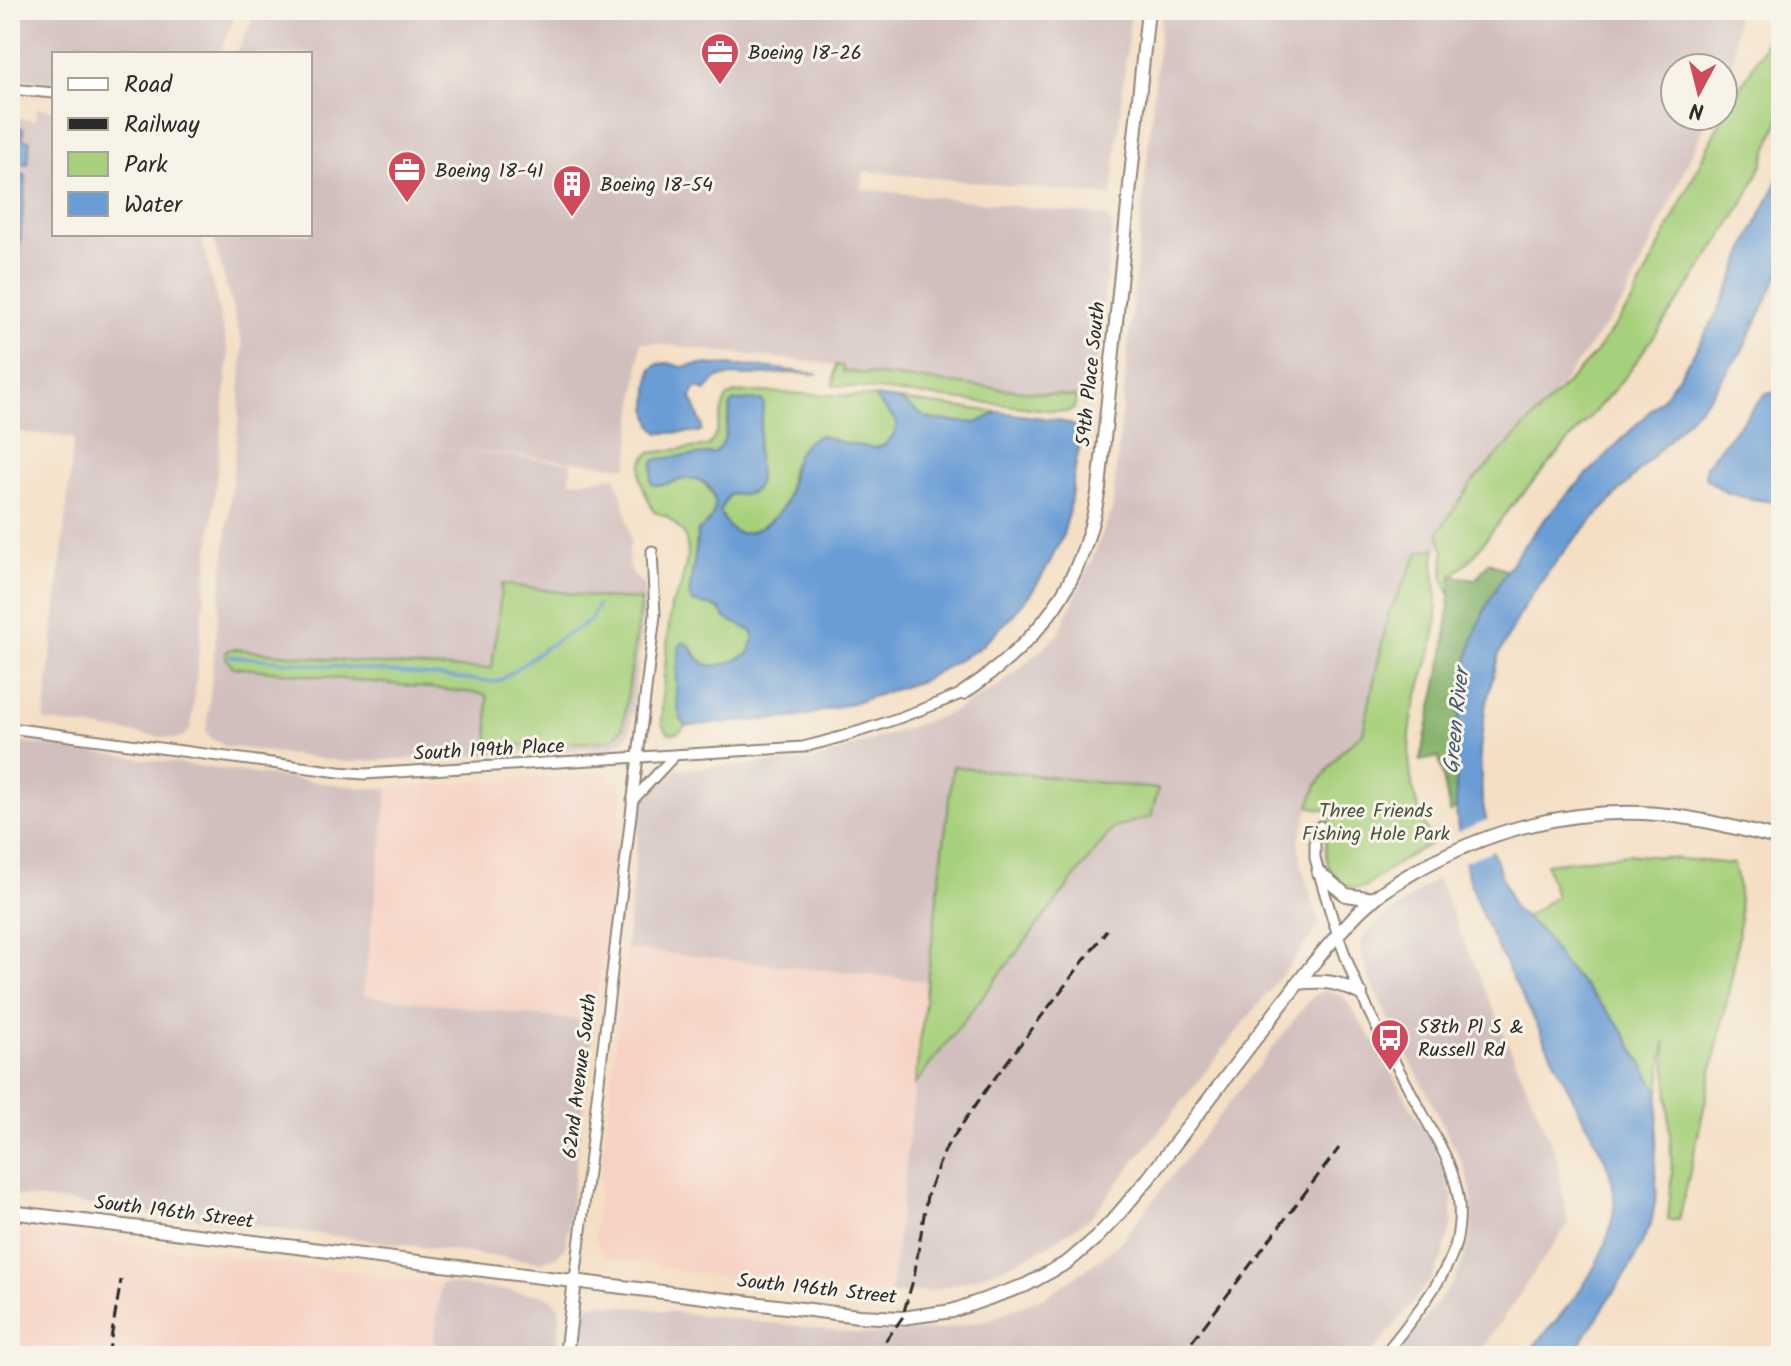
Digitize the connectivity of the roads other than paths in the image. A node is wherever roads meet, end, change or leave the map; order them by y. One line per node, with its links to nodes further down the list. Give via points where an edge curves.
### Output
1 (1148, 10): 5 (main road, 59th Place South, via 1094,521 1066,590 1046,620 1025,644)
2 (10, 89): 3 (street)
3 (52, 93)
4 (652, 551): 8 (street, 62nd Avenue South, via 655,615)
5 (963, 693): 7 (street, South 199th Place, via 803,747)
6 (10, 728): 8 (street, South 199th Place, via 364,774)
7 (674, 756): 8 (street, South 199th Place); 9 (street)
8 (637, 758): 9 (street, 62nd Avenue South)
9 (632, 801): 18 (street, 62nd Avenue South)
10 (1320, 826): 12 (street, via 1314,849)
11 (1781, 839): 13 (main road, South 196th Street, via 1644,813 1570,817 1483,838)
12 (1318, 872): 13 (main road, via 1346,895); 14 (street)
13 (1374, 899): 14 (main road, South 196th Street)
14 (1338, 934): 15 (main road, South 196th Street); 16 (street)
15 (1297, 983): 16 (main road, via 1331,982); 18 (main road, South 196th Street, via 1115,1218 1068,1262 1026,1285 952,1311 902,1318)
16 (1361, 994): 20 (street, via 1438,1143 1455,1183 1459,1213 1449,1262)
17 (10, 1212): 18 (main road, South 196th Street)
18 (575, 1280): 19 (main road, 62nd Avenue South)
19 (566, 1356)
20 (1383, 1356)

